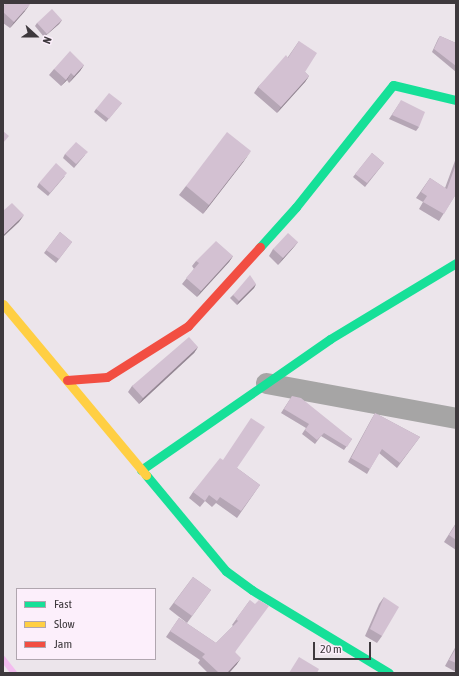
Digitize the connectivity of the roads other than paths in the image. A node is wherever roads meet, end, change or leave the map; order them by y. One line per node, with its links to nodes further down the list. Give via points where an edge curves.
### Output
1 (456, 100): 4 (street, via 393,85 296,207 188,326 107,376)
2 (456, 263): 5 (street, via 330,339)
3 (3, 304): 4 (street)
4 (67, 380): 7 (street)
5 (266, 383): 6 (street); 7 (street)
6 (456, 418)
7 (142, 470): 8 (street, via 226,571 252,590)
8 (389, 673)

